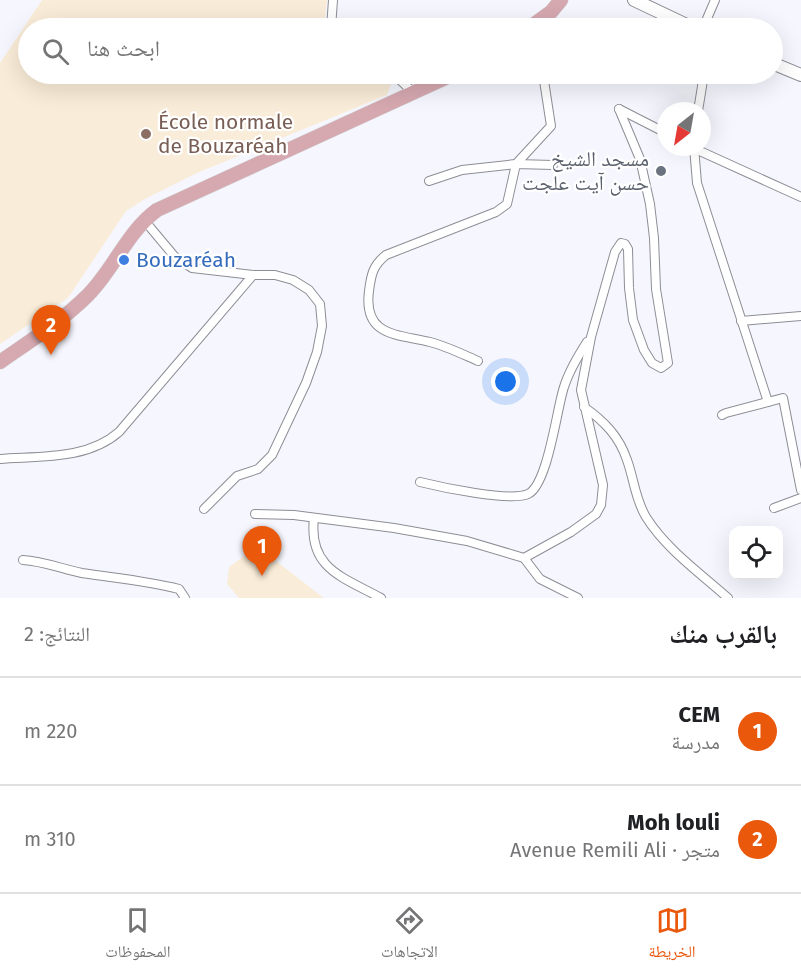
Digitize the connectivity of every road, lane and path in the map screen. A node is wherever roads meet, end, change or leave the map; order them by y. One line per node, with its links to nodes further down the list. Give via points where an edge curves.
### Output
1 (333, 0): 5 (street)
2 (561, 0): 6 (main road)
3 (634, 0): 7 (main road)
4 (715, 0): 8 (street)
5 (332, 18)
6 (543, 18)
7 (672, 18)
8 (707, 18)
9 (783, 68): 10 (main road)
10 (801, 75)
11 (404, 84): 15 (street)
12 (433, 84): 15 (main road)
13 (545, 84): 20 (street, via 551,126)
14 (702, 84): 16 (street)
15 (414, 93): 24 (main road, via 158,210)
16 (699, 102)
17 (657, 129): 28 (street, via 620,109 640,159 650,204 656,289 668,363 661,368 652,363 633,320 625,244 621,243 615,252)
18 (694, 156): 27 (street, via 697,183)
19 (711, 156): 23 (street)
20 (516, 164): 21 (street); 22 (street, via 462,170); 29 (street, via 503,209 386,255 371,272 370,312 378,326 393,335 431,342)
21 (553, 165)
22 (429, 181)
23 (801, 197)
24 (144, 220): 25 (street, via 175,258 192,267); 30 (main road, via 90,294)
25 (253, 275): 34 (street, via 106,444 59,455); 39 (street, via 275,275 309,290 320,304 322,326 317,352 272,455 258,469 237,476)
26 (801, 316): 27 (street)
27 (741, 321): 31 (street)
28 (592, 334): 32 (street, via 582,390); 35 (street, via 563,388 556,428 534,490 527,495 495,496)
29 (478, 361)
30 (0, 362)
31 (768, 402): 33 (street); 36 (street, via 783,399)
32 (584, 407): 42 (street, via 603,485 601,505 596,514 571,532); 47 (street, via 616,435 646,517 665,542)
33 (722, 415)
34 (0, 459)
35 (420, 482)
36 (801, 490)
37 (801, 498): 38 (street)
38 (774, 508)
39 (204, 509)
40 (255, 514): 41 (street)
41 (314, 518): 42 (street, via 394,528); 45 (street, via 313,542 321,561)
42 (524, 558): 46 (street, via 540,579)
43 (22, 560): 44 (street, via 154,583 179,589)
44 (185, 598)
45 (381, 598)
46 (578, 598)
47 (728, 598)

